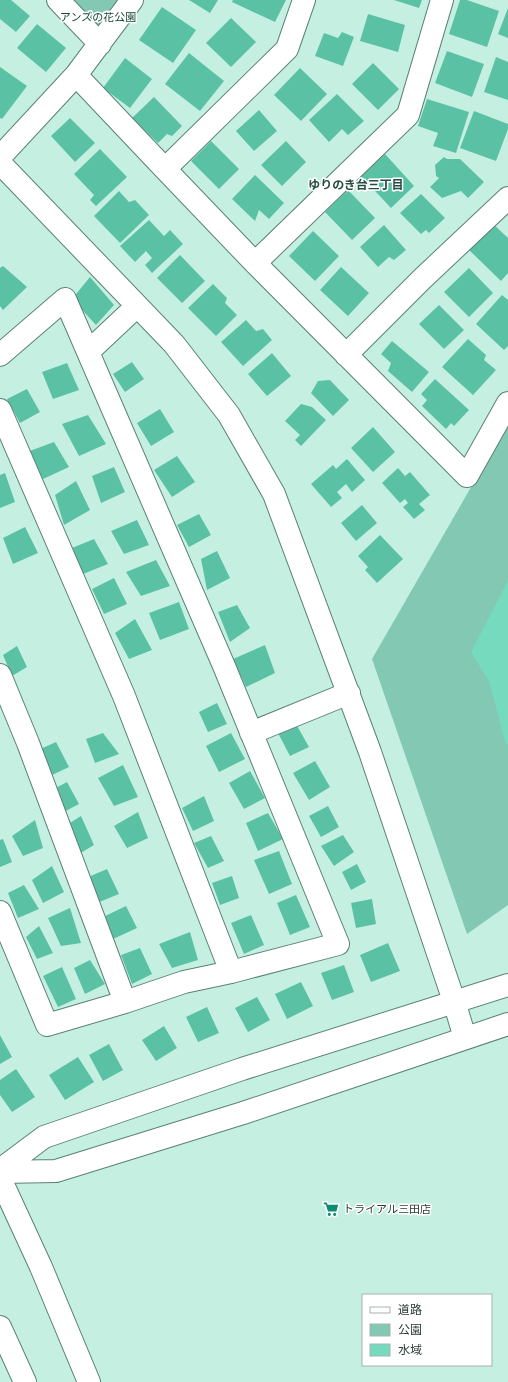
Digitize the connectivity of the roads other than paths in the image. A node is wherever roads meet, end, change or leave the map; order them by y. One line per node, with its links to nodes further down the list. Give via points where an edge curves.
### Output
1 (58, 0): 5 (street)
2 (132, 0): 5 (street)
3 (304, 0): 9 (street, via 287,49)
4 (442, 0): 11 (street, via 408,115)
5 (100, 44): 6 (street)
6 (76, 75): 7 (street); 9 (street)
7 (0, 157)
8 (0, 163): 12 (street)
9 (165, 169): 11 (street)
10 (508, 198): 15 (street)
11 (255, 263): 15 (street)
12 (137, 306): 13 (street); 19 (street, via 174,344 229,415 274,494)
13 (88, 352): 14 (street, via 65,299); 20 (street)
14 (0, 355)
15 (346, 355): 16 (street, via 466,476)
16 (508, 403)
17 (0, 410): 22 (street, via 124,696)
18 (0, 675): 25 (street)
19 (349, 693): 20 (street); 24 (street)
20 (251, 733): 22 (street, via 338,944)
21 (0, 912): 25 (street, via 47,1025)
22 (231, 972): 25 (street, via 184,982)
23 (508, 984): 24 (street)
24 (454, 1001): 27 (street); 28 (street, via 242,1069 44,1137)
25 (125, 1002)
26 (508, 1024): 27 (street)
27 (465, 1038): 28 (street, via 243,1113 56,1171)
28 (0, 1171)
29 (0, 1178): 32 (street)
30 (0, 1328): 31 (street)
31 (26, 1382)
32 (89, 1382)

